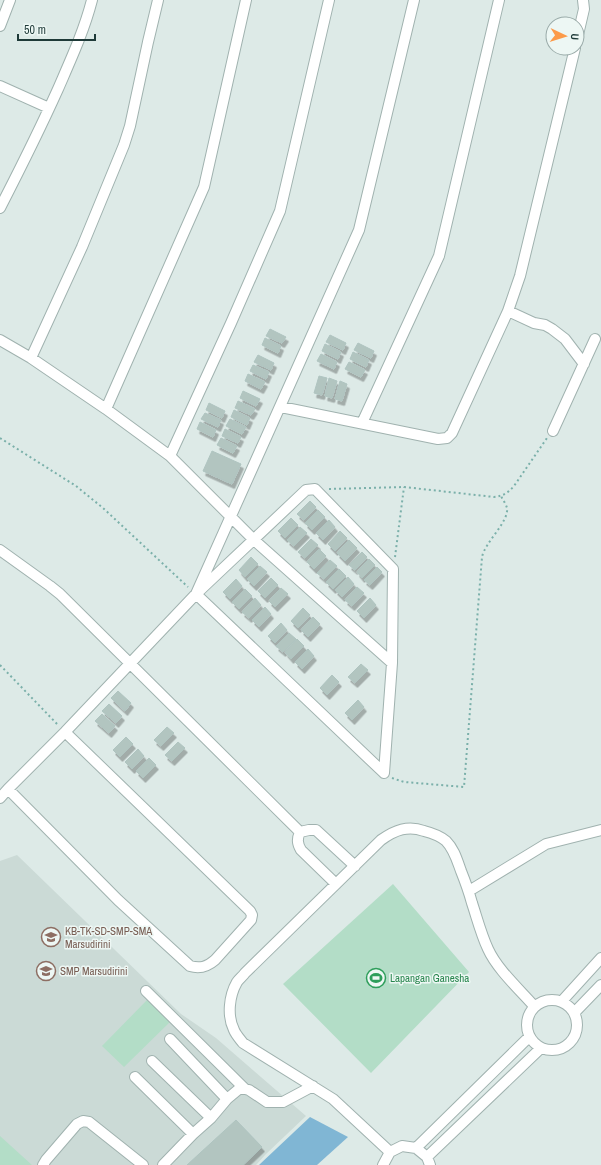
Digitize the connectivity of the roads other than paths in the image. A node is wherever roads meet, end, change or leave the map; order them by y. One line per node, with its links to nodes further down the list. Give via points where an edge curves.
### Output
1 (10, 0): 10 (street)
2 (92, 0): 13 (street, via 79,41)
3 (158, 0): 18 (street, via 124,145)
4 (246, 0): 21 (street, via 204,188)
5 (329, 0): 24 (street, via 280,211)
6 (414, 0): 20 (street, via 359,230)
7 (499, 0): 22 (street, via 440,256)
8 (583, 0): 9 (street)
9 (582, 16)
10 (0, 26)
11 (573, 56): 15 (street, via 524,262)
12 (0, 86): 13 (street)
13 (49, 108): 14 (street)
14 (0, 208)
15 (508, 311): 19 (street, via 552,329 565,339); 22 (street, via 452,433 446,438 438,439)
16 (595, 339): 19 (street)
17 (0, 340): 18 (street)
18 (32, 358): 21 (street)
19 (584, 364): 23 (street)
20 (281, 407): 22 (street); 25 (street)
21 (106, 409): 24 (street)
22 (362, 423)
23 (553, 431)
24 (170, 456): 25 (street)
25 (231, 516): 26 (street); 28 (street)
26 (254, 540): 28 (street); 30 (street); 30 (street, via 306,490 315,489 393,569)
27 (0, 550): 29 (street, via 60,594)
28 (196, 594): 29 (street); 30 (street, via 384,773)
29 (130, 663): 31 (street); 35 (street)
30 (392, 663)
31 (65, 732): 32 (street); 32 (street, via 250,911 251,920 208,966 190,966 118,900)
32 (8, 789): 33 (street)
33 (0, 798)
34 (601, 830): 38 (street, via 546,844)
35 (300, 832): 36 (street, via 316,830); 37 (street, via 297,838 301,850)
36 (354, 866): 37 (street); 38 (street, via 392,832 420,829 445,840 451,847)
37 (336, 884): 50 (street, via 245,973 231,996 230,1020 243,1043)
38 (469, 891): 43 (street, via 483,939 495,962)
39 (601, 958): 42 (street)
40 (601, 985): 44 (street)
41 (146, 991): 51 (street)
42 (562, 1001): 43 (street, via 553,999); 44 (street)
43 (534, 1006): 45 (street, via 528,1015)
44 (574, 1013): 47 (street, via 577,1023 576,1034 570,1043 562,1049 551,1051)
45 (528, 1036): 47 (street); 55 (street)
46 (170, 1039): 52 (street)
47 (541, 1048): 57 (street)
48 (152, 1060): 53 (street)
49 (135, 1077): 54 (street)
50 (313, 1086): 51 (street, via 283,1102 267,1102); 56 (street, via 333,1099)
51 (245, 1089): 52 (street)
52 (227, 1100): 53 (street)
53 (211, 1118): 54 (street)
54 (193, 1134): 60 (street)
55 (416, 1148): 56 (street, via 402,1146); 57 (street)
56 (390, 1152): 61 (street)
57 (429, 1161)
58 (43, 1165): 59 (street, via 77,1124 83,1121 89,1122)
59 (143, 1165)
60 (163, 1165)
61 (383, 1165)

